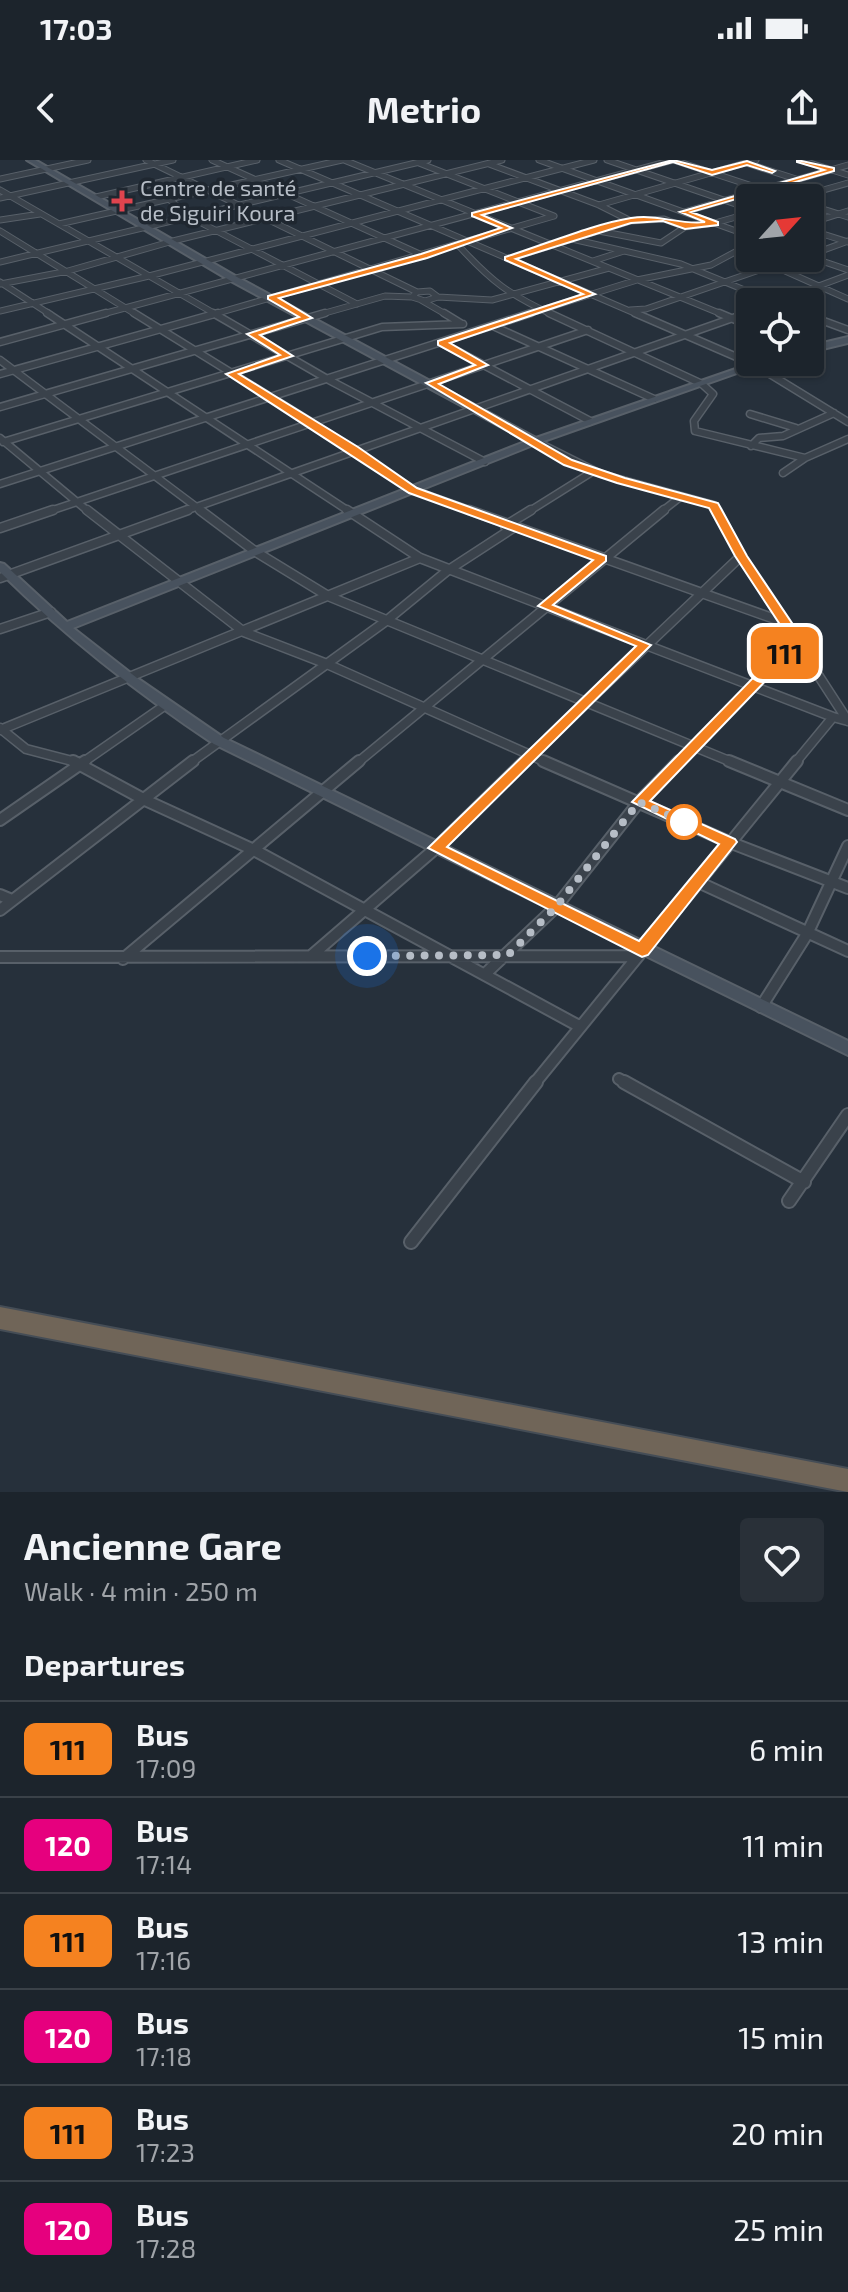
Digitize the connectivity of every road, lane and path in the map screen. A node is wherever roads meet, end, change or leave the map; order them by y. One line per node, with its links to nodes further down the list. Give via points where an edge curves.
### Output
1 (30, 160): 26 (street)
2 (88, 160): 26 (street)
3 (146, 160): 21 (street)
4 (173, 160): 21 (street)
5 (212, 160): 24 (street)
6 (257, 160): 24 (street)
7 (279, 160): 27 (street)
8 (343, 160): 27 (street); 30 (street)
9 (428, 160): 19 (street)
10 (479, 160): 22 (street)
11 (502, 160): 22 (street)
12 (539, 160): 25 (street)
13 (594, 160): 25 (street)
14 (607, 160): 29 (street)
15 (673, 160): 29 (street); 31 (street)
16 (738, 160): 20 (street)
17 (756, 160): 20 (street)
18 (800, 160): 28 (street)
19 (414, 161): 30 (street); 32 (street)
20 (747, 163): 31 (street); 37 (street)
21 (154, 164): 34 (street); 40 (street)
22 (488, 164): 32 (street); 35 (street)
23 (848, 165): 28 (street)
24 (227, 167): 34 (street); 38 (street)
25 (562, 168): 35 (street); 39 (street)
26 (46, 169): 36 (street); 40 (street)
27 (301, 169): 38 (street); 41 (street)
28 (831, 170): 33 (street); 37 (street)
29 (636, 171): 39 (street); 42 (street)
30 (375, 173): 41 (street); 46 (street)
31 (712, 173): 42 (street); 44 (street)
32 (447, 174): 46 (street); 47 (street)
33 (848, 175)
34 (181, 178): 50 (street); 57 (street)
35 (526, 178): 47 (street); 51 (street)
36 (0, 179)
37 (796, 179): 45 (street)
38 (256, 180): 50 (street); 52 (street)
39 (597, 181): 51 (street); 54 (street)
40 (71, 183): 55 (street); 57 (street)
41 (332, 183): 52 (street); 53 (street)
42 (674, 183): 54 (street); 61 (street)
43 (848, 183): 48 (street)
44 (746, 184)
45 (779, 184)
46 (403, 185): 53 (street); 60 (street)
47 (483, 188): 60 (street); 62 (street)
48 (824, 189)
49 (0, 190): 55 (street)
50 (209, 190): 59 (street); 63 (street)
51 (562, 191): 62 (street); 64 (street)
52 (286, 194): 63 (street); 66 (street)
53 (361, 195): 66 (street); 69 (street)
54 (636, 195): 64 (street); 71 (street)
55 (10, 196): 58 (street); 72 (street)
56 (736, 196): 61 (street)
57 (96, 197): 68 (street)
58 (0, 198)
59 (170, 200): 68 (street); 76 (street)
60 (440, 200): 69 (street); 73 (street)
61 (722, 200): 65 (street); 71 (street)
62 (518, 202): 73 (street); 88 (street, via 554,216)
63 (240, 205): 76 (street); 78 (street)
64 (599, 205): 81 (street)
65 (736, 206)
66 (314, 207): 78 (street); 82 (street)
67 (824, 210): 74 (street)
68 (120, 211): 84 (street); 86 (street)
69 (397, 211): 82 (street); 85 (street)
70 (848, 211): 74 (street)
71 (684, 212): 83 (street)
72 (41, 214): 80 (street); 84 (street)
73 (475, 214): 85 (street); 88 (street)
74 (838, 214): 77 (street); 79 (street)
75 (736, 216): 83 (street)
76 (190, 217): 86 (street); 89 (street)
77 (848, 217)
78 (267, 218): 89 (street); 94 (street)
79 (824, 218)
80 (0, 220)
81 (631, 221): 87 (street, via 664,219); 90 (street)
82 (351, 223): 94 (street); 95 (street)
83 (715, 223): 87 (street); 92 (street)
84 (59, 224): 97 (street)
85 (431, 225): 95 (street); 99 (street)
86 (148, 227): 97 (street); 98 (street)
87 (685, 227): 90 (street, via 661,243)
88 (508, 228): 99 (street); 102 (street)
89 (217, 230): 98 (street); 103 (street)
90 (597, 230): 96 (street)
91 (0, 231): 108 (street)
92 (736, 231)
93 (824, 235): 100 (street)
94 (305, 236): 103 (street); 104 (street)
95 (384, 238): 104 (street); 109 (street)
96 (569, 238): 102 (street); 105 (street)
97 (88, 241): 108 (street); 110 (street)
98 (173, 241): 110 (street); 112 (street)
99 (467, 241): 101 (street); 111 (street)
100 (847, 242): 107 (street)
101 (458, 245): 109 (street); 138 (street)
102 (551, 245): 111 (street); 113 (street)
103 (254, 249): 112 (street); 116 (street)
104 (337, 251): 116 (street); 118 (street)
105 (624, 251): 113 (street); 119 (street)
106 (736, 251): 119 (street)
107 (824, 251)
108 (40, 253): 114 (street); 120 (street)
109 (424, 256): 118 (street)
110 (116, 257): 120 (street); 124 (street)
111 (508, 259): 127 (street)
112 (204, 261): 124 (street); 125 (street)
113 (593, 261): 117 (street)
114 (0, 262)
115 (824, 262): 123 (street)
116 (286, 265): 125 (street); 130 (street)
117 (609, 268): 126 (street); 127 (street)
118 (374, 269): 130 (street); 136 (street)
119 (692, 270): 126 (street); 128 (street)
120 (68, 271): 129 (street); 134 (street)
121 (757, 272): 128 (street)
122 (784, 272): 131 (street)
123 (848, 273): 131 (street)
124 (149, 276): 134 (street); 135 (street)
125 (234, 279): 135 (street); 139 (street)
126 (637, 280): 137 (street); 141 (street)
127 (562, 282): 137 (street); 138 (street)
128 (724, 283): 132 (street); 141 (street)
129 (1, 284): 144 (street)
130 (320, 284): 139 (street); 145 (street)
131 (817, 286): 133 (street); 142 (street)
132 (737, 288)
133 (812, 288)
134 (93, 289): 144 (street); 146 (street)
135 (179, 294): 146 (street); 151 (street)
136 (415, 294): 140 (street, via 433,292); 143 (street); 145 (street)
137 (591, 294): 148 (street); 150 (street)
138 (512, 296): 140 (street); 150 (street)
139 (271, 297): 151 (street); 154 (street)
140 (438, 297): 143 (street)
141 (679, 298): 147 (street); 155 (street)
142 (848, 299)
143 (421, 300): 158 (street)
144 (32, 304): 149 (street); 159 (street)
145 (357, 304): 154 (street)
146 (124, 309): 159 (street); 161 (street)
147 (646, 309): 148 (street); 152 (street)
148 (627, 310): 152 (street)
149 (0, 311)
150 (542, 311): 160 (street); 162 (street)
151 (214, 314): 161 (street); 165 (street)
152 (642, 316): 166 (street)
153 (736, 317): 155 (street)
154 (307, 318): 165 (street); 167 (street)
155 (732, 319): 156 (street); 166 (street)
156 (736, 321)
157 (824, 321): 163 (street)
158 (463, 324): 164 (street); 167 (street, via 382,327)
159 (65, 325): 169 (street); 172 (street)
160 (493, 326): 164 (street); 173 (street)
161 (158, 330): 172 (street); 174 (street)
162 (588, 330): 173 (street); 175 (street)
163 (848, 330)
164 (476, 331): 170 (street)
165 (252, 334): 174 (street); 177 (street)
166 (686, 335): 175 (street); 176 (street)
167 (345, 338): 177 (street); 179 (street)
168 (848, 340): 171 (street)
169 (0, 342)
170 (442, 343): 179 (street); 180 (street)
171 (824, 346)
172 (97, 347): 181 (street); 182 (street)
173 (537, 347): 180 (street); 183 (street)
174 (195, 351): 181 (street); 186 (street)
175 (636, 353): 183 (street); 190 (street)
176 (736, 354)
177 (288, 356): 186 (street); 188 (street)
178 (0, 360): 182 (street)
179 (385, 361): 188 (street); 189 (street)
180 (483, 365): 189 (street); 191 (street)
181 (132, 369): 192 (street); 193 (street)
182 (15, 370): 185 (street); 193 (street)
183 (589, 370): 191 (street); 195 (street)
184 (736, 371): 190 (street)
185 (0, 374)
186 (231, 374): 192 (street); 194 (street)
187 (778, 376): 199 (street)
188 (329, 380): 194 (street); 196 (street)
189 (431, 383): 196 (street); 198 (street)
190 (702, 384): 195 (street); 213 (street, via 713,394 694,421 695,431)
191 (533, 389): 198 (street); 203 (street)
192 (167, 392): 201 (street); 202 (street)
193 (46, 394): 197 (street); 201 (street)
194 (270, 398): 202 (street); 205 (street)
195 (654, 399): 203 (street)
196 (371, 403): 205 (street); 206 (street)
197 (0, 407)
198 (476, 408): 206 (street); 210 (street)
199 (834, 413): 204 (street); 207 (street)
200 (750, 414): 207 (street)
201 (81, 418): 209 (street); 211 (street)
202 (206, 418): 211 (street); 212 (street)
203 (590, 421): 210 (street)
204 (848, 422)
205 (313, 423): 212 (street); 214 (street)
206 (416, 428): 214 (street); 216 (street)
207 (796, 428): 213 (street, via 783,436 759,438)
208 (848, 439): 215 (street)
209 (2, 441): 217 (street)
210 (535, 441): 216 (street); 218 (street)
211 (117, 445): 217 (street); 221 (street)
212 (248, 445): 219 (street); 221 (street)
213 (751, 446): 215 (street)
214 (354, 450): 219 (street); 223 (street)
215 (805, 458): 220 (street)
216 (485, 462): 223 (street)
217 (38, 471): 222 (street); 225 (street)
218 (592, 472): 224 (street); 228 (street)
219 (291, 473): 226 (street); 227 (street)
220 (783, 473)
221 (158, 476): 225 (street); 226 (street)
222 (0, 484)
223 (413, 490): 227 (street); 228 (street)
224 (679, 498): 232 (street, via 714,505); 234 (street)
225 (77, 502): 229 (street); 230 (street)
226 (199, 507): 230 (street); 231 (street)
227 (350, 515): 231 (street); 233 (street)
228 (509, 527): 234 (street); 235 (street)
229 (0, 528)
230 (118, 536): 236 (street); 237 (street)
231 (256, 552): 237 (street); 239 (street)
232 (741, 556): 238 (street); 243 (street)
233 (420, 558): 235 (street); 239 (street)
234 (601, 559): 238 (street); 240 (street)
235 (447, 571): 240 (street); 242 (street)
236 (3, 573): 241 (street)
237 (178, 582): 244 (street); 246 (street)
238 (702, 594): 243 (street); 248 (street)
239 (328, 596): 242 (street); 246 (street)
240 (544, 606): 248 (street); 249 (street)
241 (51, 612): 244 (street); 245 (street)
242 (386, 621): 249 (street); 250 (street)
243 (786, 623): 247 (street)
244 (67, 626): 251 (street)
245 (0, 629)
246 (244, 632): 250 (street); 251 (street)
247 (797, 641): 252 (street); 257 (street)
248 (645, 645): 252 (street); 253 (street)
249 (479, 661): 253 (street); 255 (street)
250 (327, 664): 255 (street); 259 (street)
251 (128, 678): 254 (street); 258 (street)
252 (752, 686): 256 (street); 260 (street)
253 (584, 704): 260 (street); 261 (street)
254 (164, 706): 259 (street); 262 (street)
255 (423, 709): 261 (street); 264 (street)
256 (833, 717): 257 (street); 263 (street)
257 (848, 721)
258 (1, 729): 262 (street, via 26,749)
259 (219, 741): 264 (street); 265 (street)
260 (694, 747): 263 (street); 266 (street)
261 (531, 755): 266 (street); 271 (street)
262 (80, 763): 265 (street); 268 (street)
263 (781, 783): 267 (street); 269 (street)
264 (321, 792): 271 (street); 272 (street)
265 (145, 800): 272 (street); 277 (street)
266 (639, 802): 269 (street); 278 (street)
267 (848, 810)
268 (0, 820)
269 (729, 842): 273 (street); 274 (street)
270 (848, 846): 273 (street)
271 (436, 848): 278 (street); 280 (street)
272 (254, 850): 280 (street); 288 (street)
273 (829, 881): 275 (street); 281 (street)
274 (698, 882): 281 (street); 283 (street)
275 (848, 888)
276 (0, 895): 277 (street)
277 (12, 900): 279 (street)
278 (556, 907): 283 (street); 284 (street)
279 (0, 910)
280 (364, 911): 285 (street); 286 (street)
281 (807, 934): 282 (street); 290 (street)
282 (848, 951)
283 (639, 953): 284 (street); 290 (street); 291 (street)
284 (508, 955): 286 (street); 289 (street)
285 (311, 956): 286 (street); 288 (street)
286 (451, 956): 289 (street)
287 (0, 957): 288 (street)
288 (123, 959)
289 (485, 974): 291 (street)
290 (761, 1007): 292 (street)
291 (579, 1026): 297 (street)
292 (848, 1048)
293 (619, 1079): 295 (street)
294 (848, 1115): 295 (street)
295 (804, 1182): 296 (street)
296 (789, 1201)
297 (411, 1242)
298 (0, 1318): 299 (highway)
299 (848, 1481)

